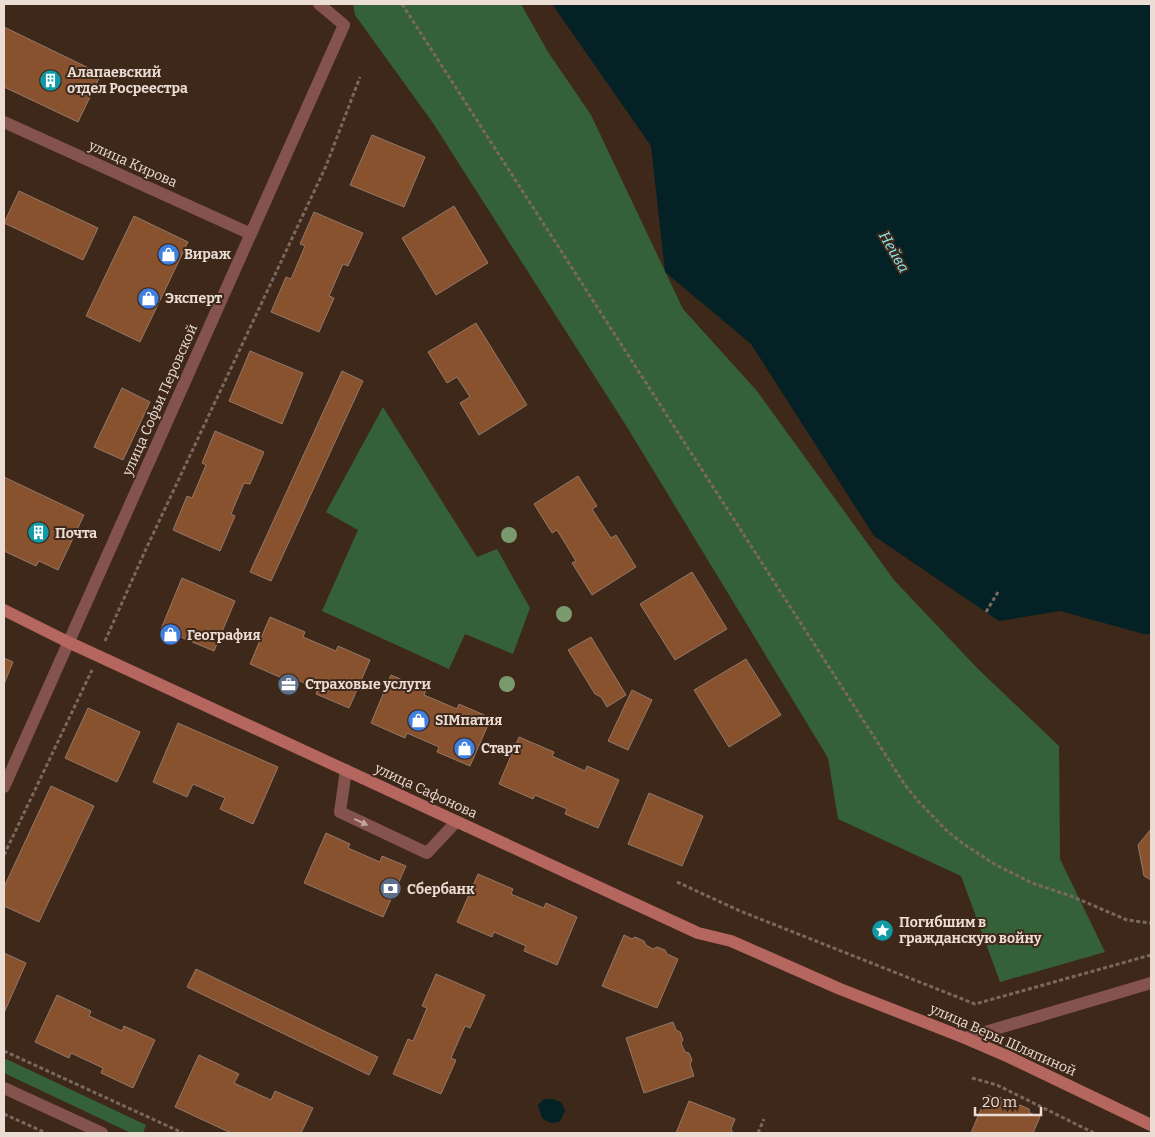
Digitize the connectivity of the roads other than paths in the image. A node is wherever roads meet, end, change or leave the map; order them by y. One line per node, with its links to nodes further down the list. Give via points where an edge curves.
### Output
1 (320, 4): 3 (street, улица Софьи Перовской, via 344,25)
2 (4, 122): 3 (street, улица Кирова)
3 (251, 234): 5 (street, улица Софьи Перовской)
4 (4, 610): 5 (main road, улица Сафонова)
5 (68, 642): 6 (main road, улица Сафонова); 7 (street, улица Софьи Перовской)
6 (346, 770): 8 (main road, улица Сафонова); 8 (street, one-way to 8, via 340,812 428,853)
7 (4, 787)
8 (456, 822): 10 (main road, улица Сафонова, via 698,934 731,941)
9 (1151, 983): 11 (street)
10 (840, 988): 11 (main road, улица Веры Шляпиной)
11 (965, 1038): 13 (main road, улица Веры Шляпиной)
12 (4, 1088): 14 (street)
13 (1151, 1124)
14 (102, 1133)

